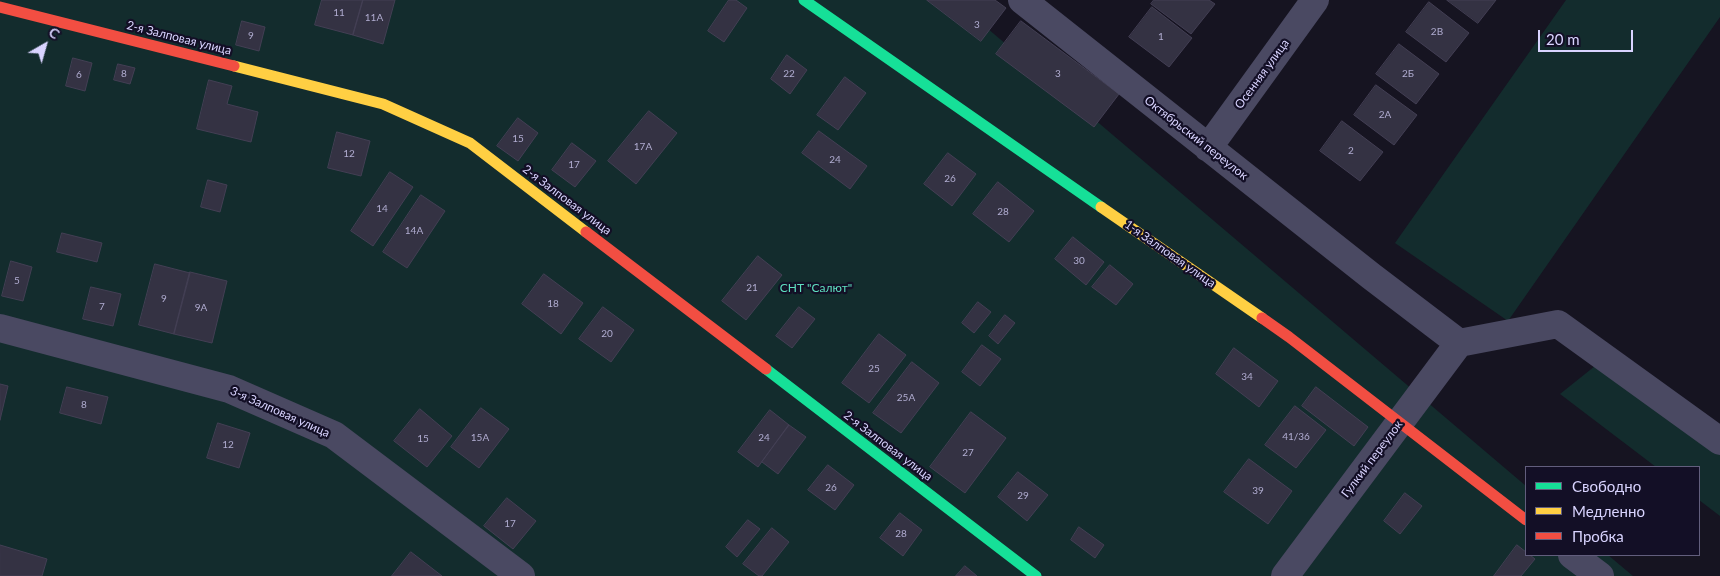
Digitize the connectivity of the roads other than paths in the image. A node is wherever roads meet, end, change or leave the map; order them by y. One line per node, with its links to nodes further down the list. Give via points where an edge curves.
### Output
1 (804, 0): 8 (street, 1-я Залповая улица, via 1288,337)
2 (1022, 0): 5 (street, Октябрьский переулок)
3 (1315, 0): 5 (street, Осенняя улица)
4 (0, 7): 13 (street, 2-я Залповая улица, via 382,104 470,143)
5 (1208, 148): 7 (street, Октябрьский переулок)
6 (0, 328): 12 (street, 3-я Залповая улица, via 229,388 334,436)
7 (1459, 343): 8 (street, Гулкий переулок); 9 (street, via 1558,324)
8 (1399, 423): 10 (street, 1-я Залповая улица); 14 (street, Гулкий переулок)
9 (1720, 441)
10 (1525, 519)
11 (1573, 556): 15 (street)
12 (521, 576)
13 (1036, 576)
14 (1285, 576)
15 (1600, 576)

